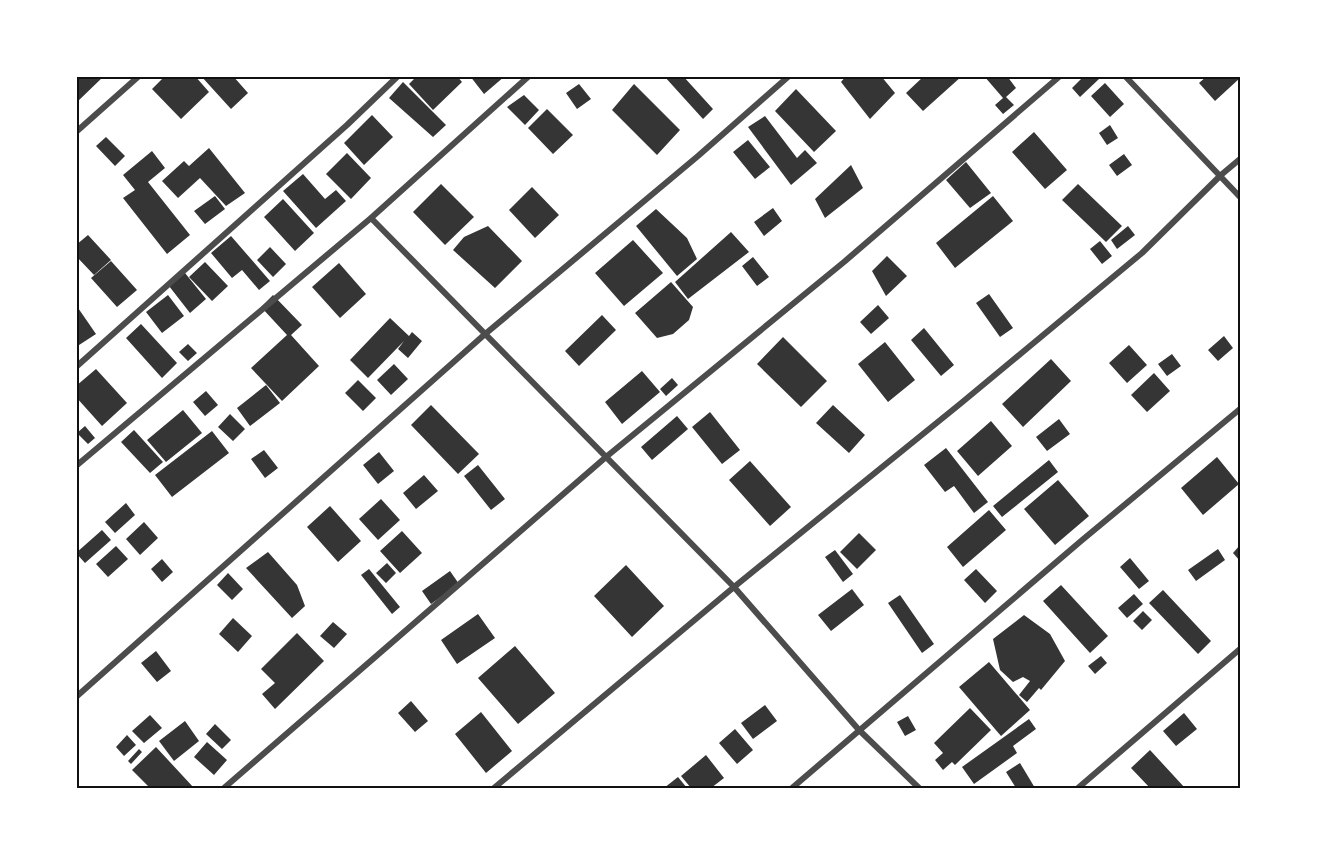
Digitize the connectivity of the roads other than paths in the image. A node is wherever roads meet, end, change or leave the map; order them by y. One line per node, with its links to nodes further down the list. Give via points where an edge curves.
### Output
1 (139, 76): 7 (street)
2 (398, 76): 13 (street)
3 (529, 76): 11 (street)
4 (789, 76): 12 (street)
5 (1060, 76): 15 (street, via 844,262)
6 (1125, 76): 9 (street)
7 (76, 132)
8 (1240, 159): 9 (street)
9 (1221, 175): 10 (street); 17 (street, via 1133,260)
10 (1240, 197)
11 (370, 218): 12 (street); 16 (street)
12 (484, 334): 15 (street); 19 (street)
13 (76, 367)
14 (1240, 409): 20 (street)
15 (606, 457): 17 (street); 21 (street)
16 (76, 466)
17 (734, 587): 20 (street); 22 (street)
18 (1240, 649): 25 (street)
19 (76, 697)
20 (859, 730): 23 (street); 24 (street)
21 (224, 789)
22 (494, 789)
23 (792, 789)
24 (919, 789)
25 (1078, 789)

